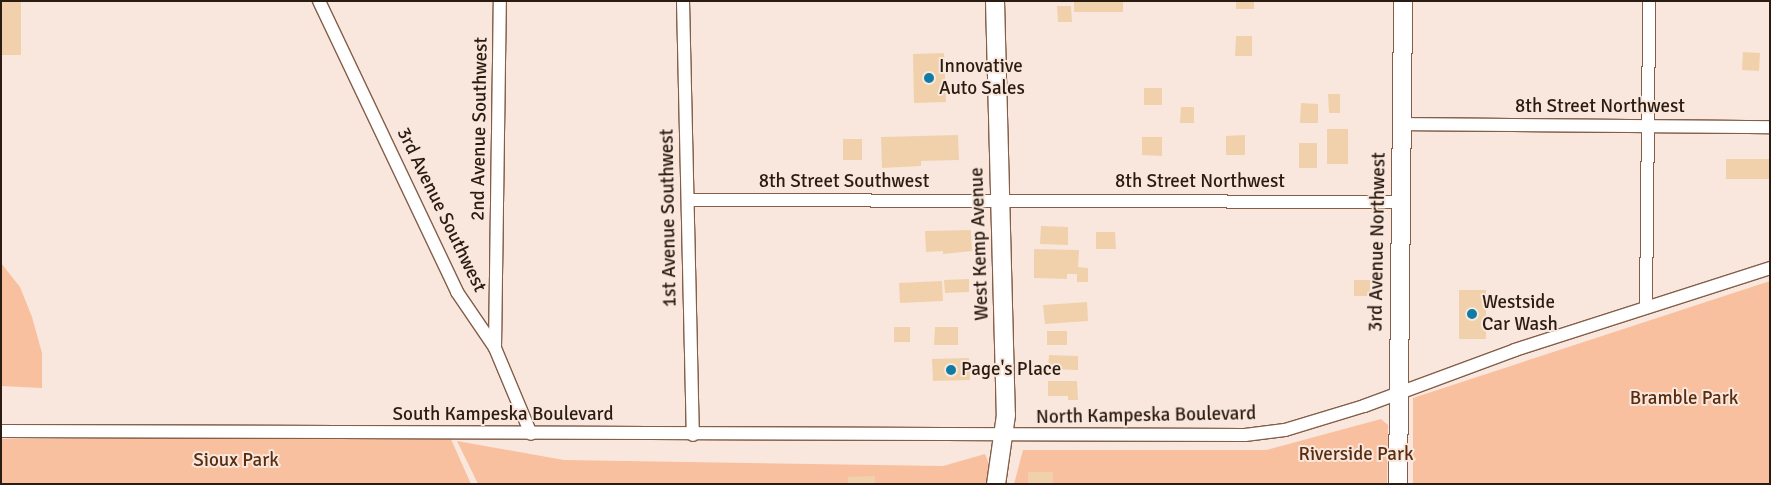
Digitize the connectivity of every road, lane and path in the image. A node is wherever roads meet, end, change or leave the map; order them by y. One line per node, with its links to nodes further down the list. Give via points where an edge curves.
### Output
1 (319, 1): 15 (street, 3rd Avenue Southwest, via 453,284)
2 (500, 1): 15 (street, 2nd Avenue Southwest)
3 (683, 1): 10 (street, 1st Avenue Southwest)
4 (995, 1): 11 (main road, West Kemp Avenue)
5 (1403, 1): 7 (main road, 3rd Avenue Northwest)
6 (1649, 1): 8 (street)
7 (1400, 124): 8 (street, 8th Street Northwest); 12 (main road, 3rd Avenue Northwest)
8 (1647, 126): 9 (street, 8th Street Northwest); 14 (street)
9 (1770, 127)
10 (688, 200): 11 (street, 8th Street Southwest); 19 (street, 1st Avenue Southwest)
11 (1000, 201): 12 (street, 8th Street Northwest); 20 (main road, West Kemp Avenue)
12 (1400, 202): 16 (main road, 3rd Avenue Northwest)
13 (1770, 268): 14 (street, North Kampeska Boulevard)
14 (1646, 307): 16 (street, North Kampeska Boulevard)
15 (495, 348): 18 (street, 3rd Avenue Southwest)
16 (1398, 391): 20 (street, North Kampeska Boulevard, via 1303,425 1246,435); 22 (main road, 3rd Avenue Northwest)
17 (1, 431): 18 (street, South Kampeska Boulevard)
18 (531, 434): 19 (street, South Kampeska Boulevard)
19 (693, 435): 20 (street, South Kampeska Boulevard)
20 (1005, 436): 21 (main road, West Kemp Avenue)
21 (996, 484)
22 (1398, 484)

